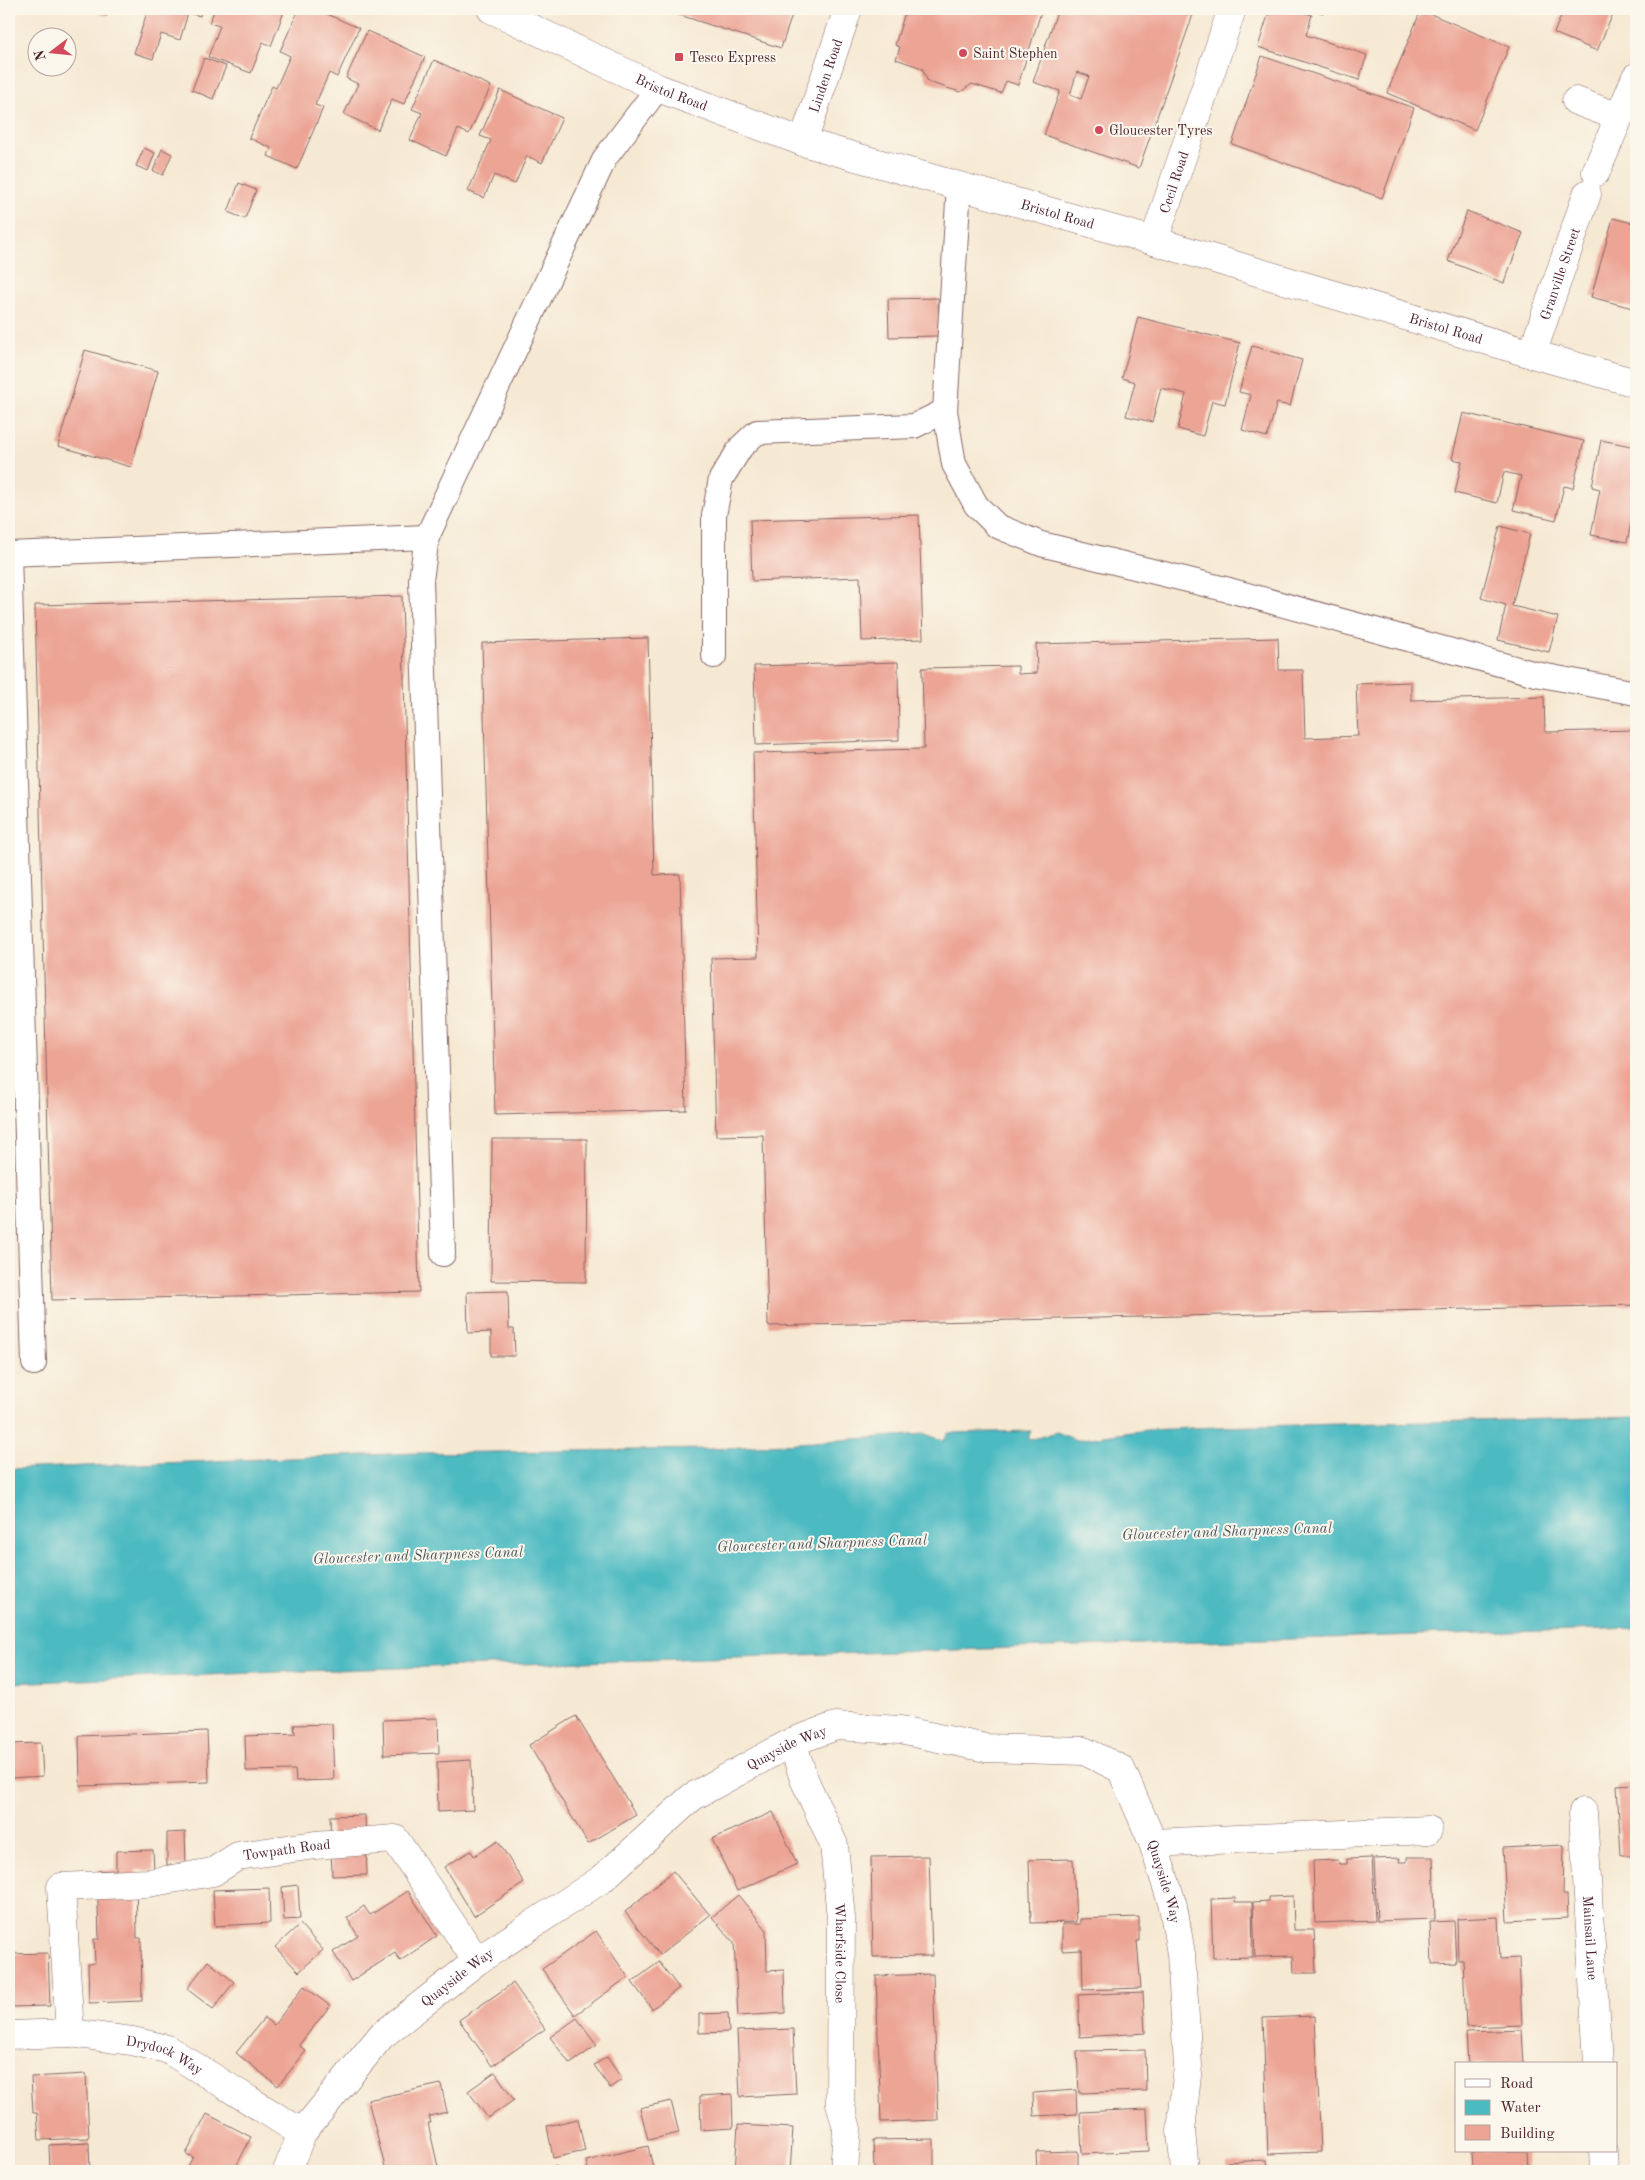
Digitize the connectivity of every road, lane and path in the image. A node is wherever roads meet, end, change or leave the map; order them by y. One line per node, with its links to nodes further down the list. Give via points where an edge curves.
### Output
1 (491, 9): 4 (street, Bristol Road)
2 (848, 9): 9 (street, Linden Road)
3 (1232, 9): 11 (street, Cecil Road)
4 (524, 15): 6 (street, Bristol Road)
5 (1636, 77): 8 (street, Granville Street)
6 (658, 88): 9 (street, Bristol Road); 15 (lane, via 605,158)
7 (1576, 101): 8 (street)
8 (1620, 117): 12 (street, Granville Street, via 1591,183)
9 (803, 142): 10 (street, Bristol Road)
10 (959, 186): 11 (street, Bristol Road); 14 (lane)
11 (1154, 241): 12 (street, Bristol Road)
12 (1532, 354): 13 (street, Bristol Road)
13 (1636, 382)
14 (945, 411): 17 (lane, via 914,426 757,432 740,448 721,479 714,515); 18 (lane, via 954,464 976,505 997,526 1041,544 1229,590 1536,674)
15 (427, 537): 16 (lane); 19 (lane, via 421,580)
16 (9, 554): 20 (lane)
17 (714, 656)
18 (1636, 693)
19 (443, 1254)
20 (34, 1363)
21 (792, 1742): 24 (street, Quayside Way, via 836,1726 900,1730 986,1748 1084,1751 1121,1769); 25 (street, Quayside Way, via 692,1797 602,1879); 32 (street, Wharfside Close, via 804,1779 834,1844 842,1918 840,2103 847,2129)
22 (1583, 1812): 28 (street, Mainsail Lane)
23 (1428, 1830): 24 (street)
24 (1153, 1844): 33 (street, Quayside Way, via 1172,1906 1180,1954 1188,2066 1182,2131)
25 (477, 1961): 26 (street, Towpath Road, via 395,1839 315,1845 238,1856 212,1872 148,1883 61,1887); 29 (street, Quayside Way, via 381,2036)
26 (70, 2033): 27 (street, Drydock Way); 29 (street, Drydock Way, via 167,2049)
27 (9, 2035)
28 (1598, 2062)
29 (302, 2133): 31 (street, Quayside Way)
30 (1603, 2152): 34 (street)
31 (287, 2171)
32 (844, 2171)
33 (1185, 2171)
34 (1604, 2171)

